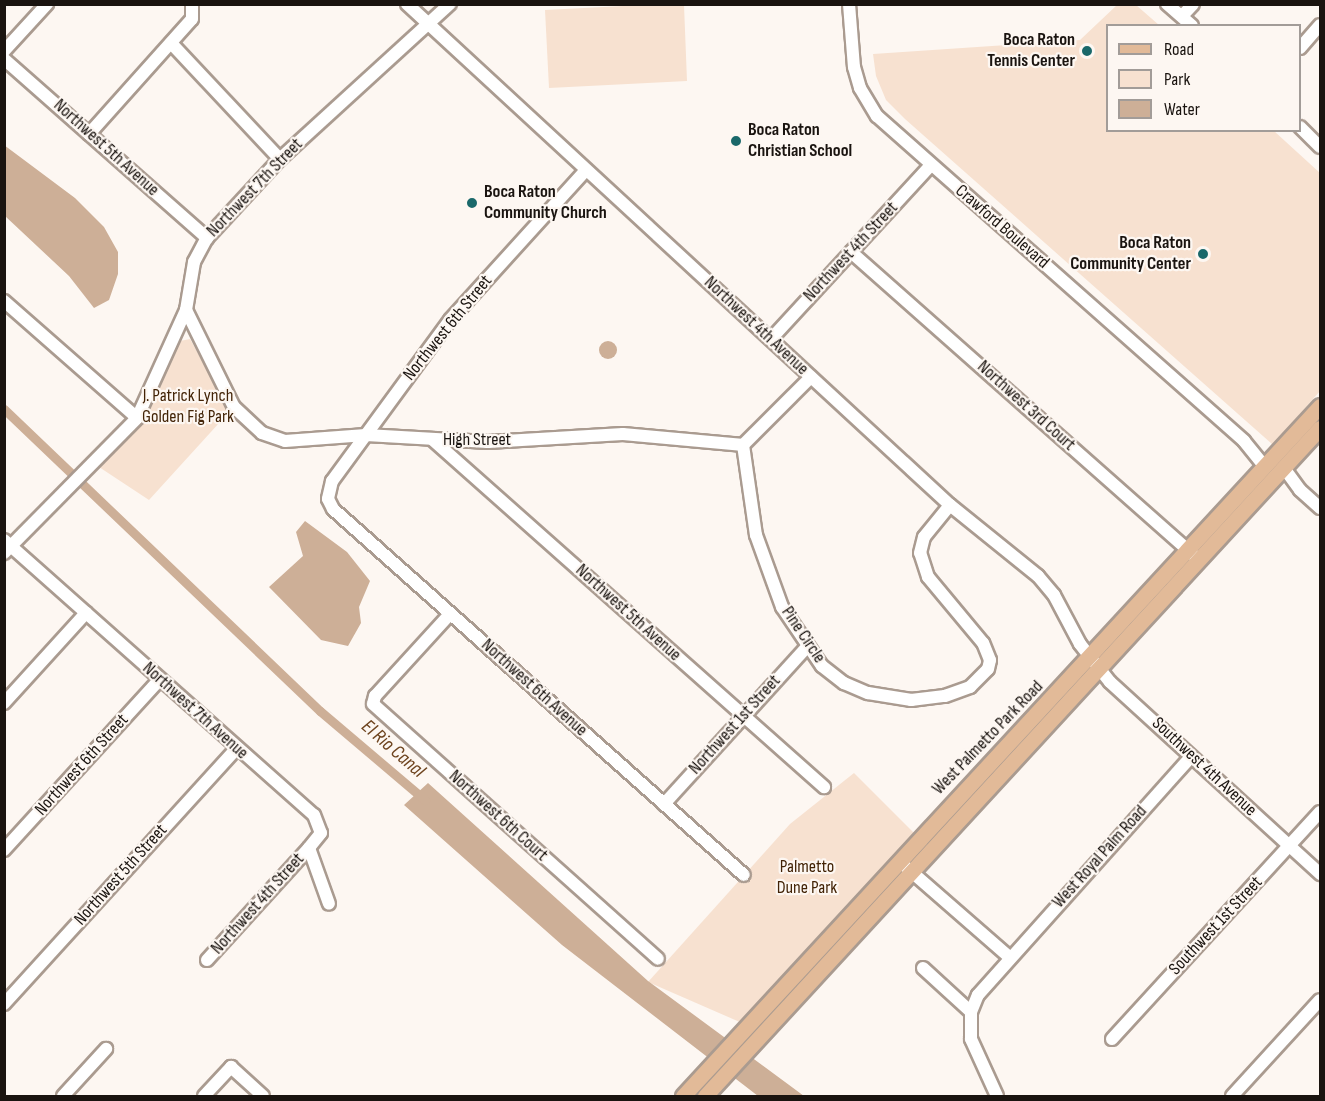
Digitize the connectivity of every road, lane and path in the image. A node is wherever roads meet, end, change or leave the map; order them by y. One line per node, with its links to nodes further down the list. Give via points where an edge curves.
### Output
1 (47, 4): 14 (street)
2 (192, 4): 12 (street, via 192,19)
3 (407, 4): 9 (street, Northwest 4th Avenue)
4 (450, 4): 9 (street, Northwest 7th Street)
5 (849, 4): 20 (street, Crawford Boulevard, via 854,67 868,106)
6 (1167, 4): 8 (street)
7 (1193, 4): 8 (street)
8 (1182, 16): 10 (street)
9 (426, 22): 19 (street, Northwest 7th Street); 21 (street, Northwest 4th Avenue)
10 (1190, 24)
11 (1320, 25): 13 (street)
12 (171, 43): 17 (street); 19 (street)
13 (1301, 46)
14 (4, 51)
15 (4, 59): 17 (street, Northwest 5th Avenue)
16 (1301, 129): 18 (street)
17 (89, 134): 22 (street, Northwest 5th Avenue)
18 (1320, 147)
19 (280, 159): 22 (street, Northwest 7th Street)
20 (930, 165): 23 (street, Northwest 4th Street); 35 (street, Crawford Boulevard, via 1244,441)
21 (586, 170): 26 (street, Northwest 4th Avenue); 31 (street, Northwest 6th Street, via 460,308)
22 (207, 238): 25 (street, Northwest 7th Street, via 194,262)
23 (851, 252): 26 (street, Northwest 4th Street); 42 (street, Northwest 3rd Court)
24 (4, 301): 29 (street)
25 (186, 310): 29 (street, Northwest 7th Street); 31 (street, High Street, via 223,391 249,424 269,437 285,441)
26 (771, 339): 27 (street, Northwest 4th Avenue)
27 (811, 377): 34 (street); 39 (street, Northwest 4th Avenue)
28 (1320, 406): 32 (main road, West Palmetto Park Road)
29 (137, 418): 41 (street, Northwest 7th Street)
30 (1320, 428): 36 (main road, West Palmetto Park Road)
31 (366, 435): 33 (street, High Street); 37 (street, Northwest 6th Street, via 332,482)
32 (1291, 439): 35 (main road, West Palmetto Park Road); 36 (main road)
33 (433, 440): 34 (street, High Street, via 488,442 623,434); 49 (street, Northwest 5th Avenue)
34 (743, 445): 45 (street, Pine Circle, via 762,555 782,607)
35 (1265, 467): 38 (main road); 42 (main road, West Palmetto Park Road)
36 (1284, 468): 38 (main road, West Palmetto Park Road); 40 (street)
37 (328, 499): 44 (street, Northwest 6th Avenue, via 333,509)
38 (1254, 501): 42 (main road, West Palmetto Park Road)
39 (950, 505): 45 (street, Pine Circle, via 924,537 920,554 928,578 988,651 990,660 983,676 970,687 945,696 911,700 885,697 836,678); 46 (street, Northwest 4th Avenue, via 1044,581)
40 (1320, 508)
41 (7, 546): 43 (street, Northwest 7th Avenue)
42 (1194, 556): 46 (main road, West Palmetto Park Road)
43 (86, 613): 47 (street, Northwest 7th Avenue); 48 (street)
44 (450, 614): 53 (street, Northwest 6th Avenue); 63 (street, Northwest 6th Court, via 375,696 373,704)
45 (807, 646): 49 (street, Northwest 1st Street)
46 (1095, 664): 51 (street, Southwest 4th Avenue); 58 (main road, West Palmetto Park Road)
47 (160, 679): 50 (street, Northwest 7th Avenue); 57 (street, Northwest 6th Street)
48 (4, 703)
49 (744, 716): 52 (street, Northwest 5th Avenue); 53 (street, Northwest 1st Street)
50 (237, 748): 56 (street, Northwest 7th Avenue, via 314,815 321,833); 67 (street, Northwest 5th Street)
51 (1191, 757): 55 (street, Southwest 4th Avenue); 62 (street, West Royal Palm Road)
52 (824, 787)
53 (664, 804): 60 (street, Northwest 6th Avenue)
54 (1320, 812): 55 (street, Southwest 1st Street)
55 (1290, 846): 59 (street, Southwest 4th Avenue); 69 (street, Southwest 1st Street)
56 (309, 848): 61 (street); 64 (street, Northwest 4th Street)
57 (4, 850)
58 (904, 865): 62 (street); 71 (main road, West Palmetto Park Road); 75 (main road, West Palmetto Park Road)
59 (1320, 874)
60 (744, 875)
61 (329, 904)
62 (1009, 957): 68 (street, West Royal Palm Road, via 982,987)
63 (658, 959)
64 (207, 960)
65 (923, 968): 68 (street)
66 (1320, 1000): 77 (street)
67 (4, 1004)
68 (971, 1012): 76 (street, via 972,1047)
69 (1112, 1039)
70 (106, 1049): 72 (street)
71 (707, 1095)
72 (63, 1096)
73 (204, 1096): 74 (street, via 231,1067)
74 (263, 1096)
75 (683, 1096)
76 (997, 1096)
77 (1232, 1096)

